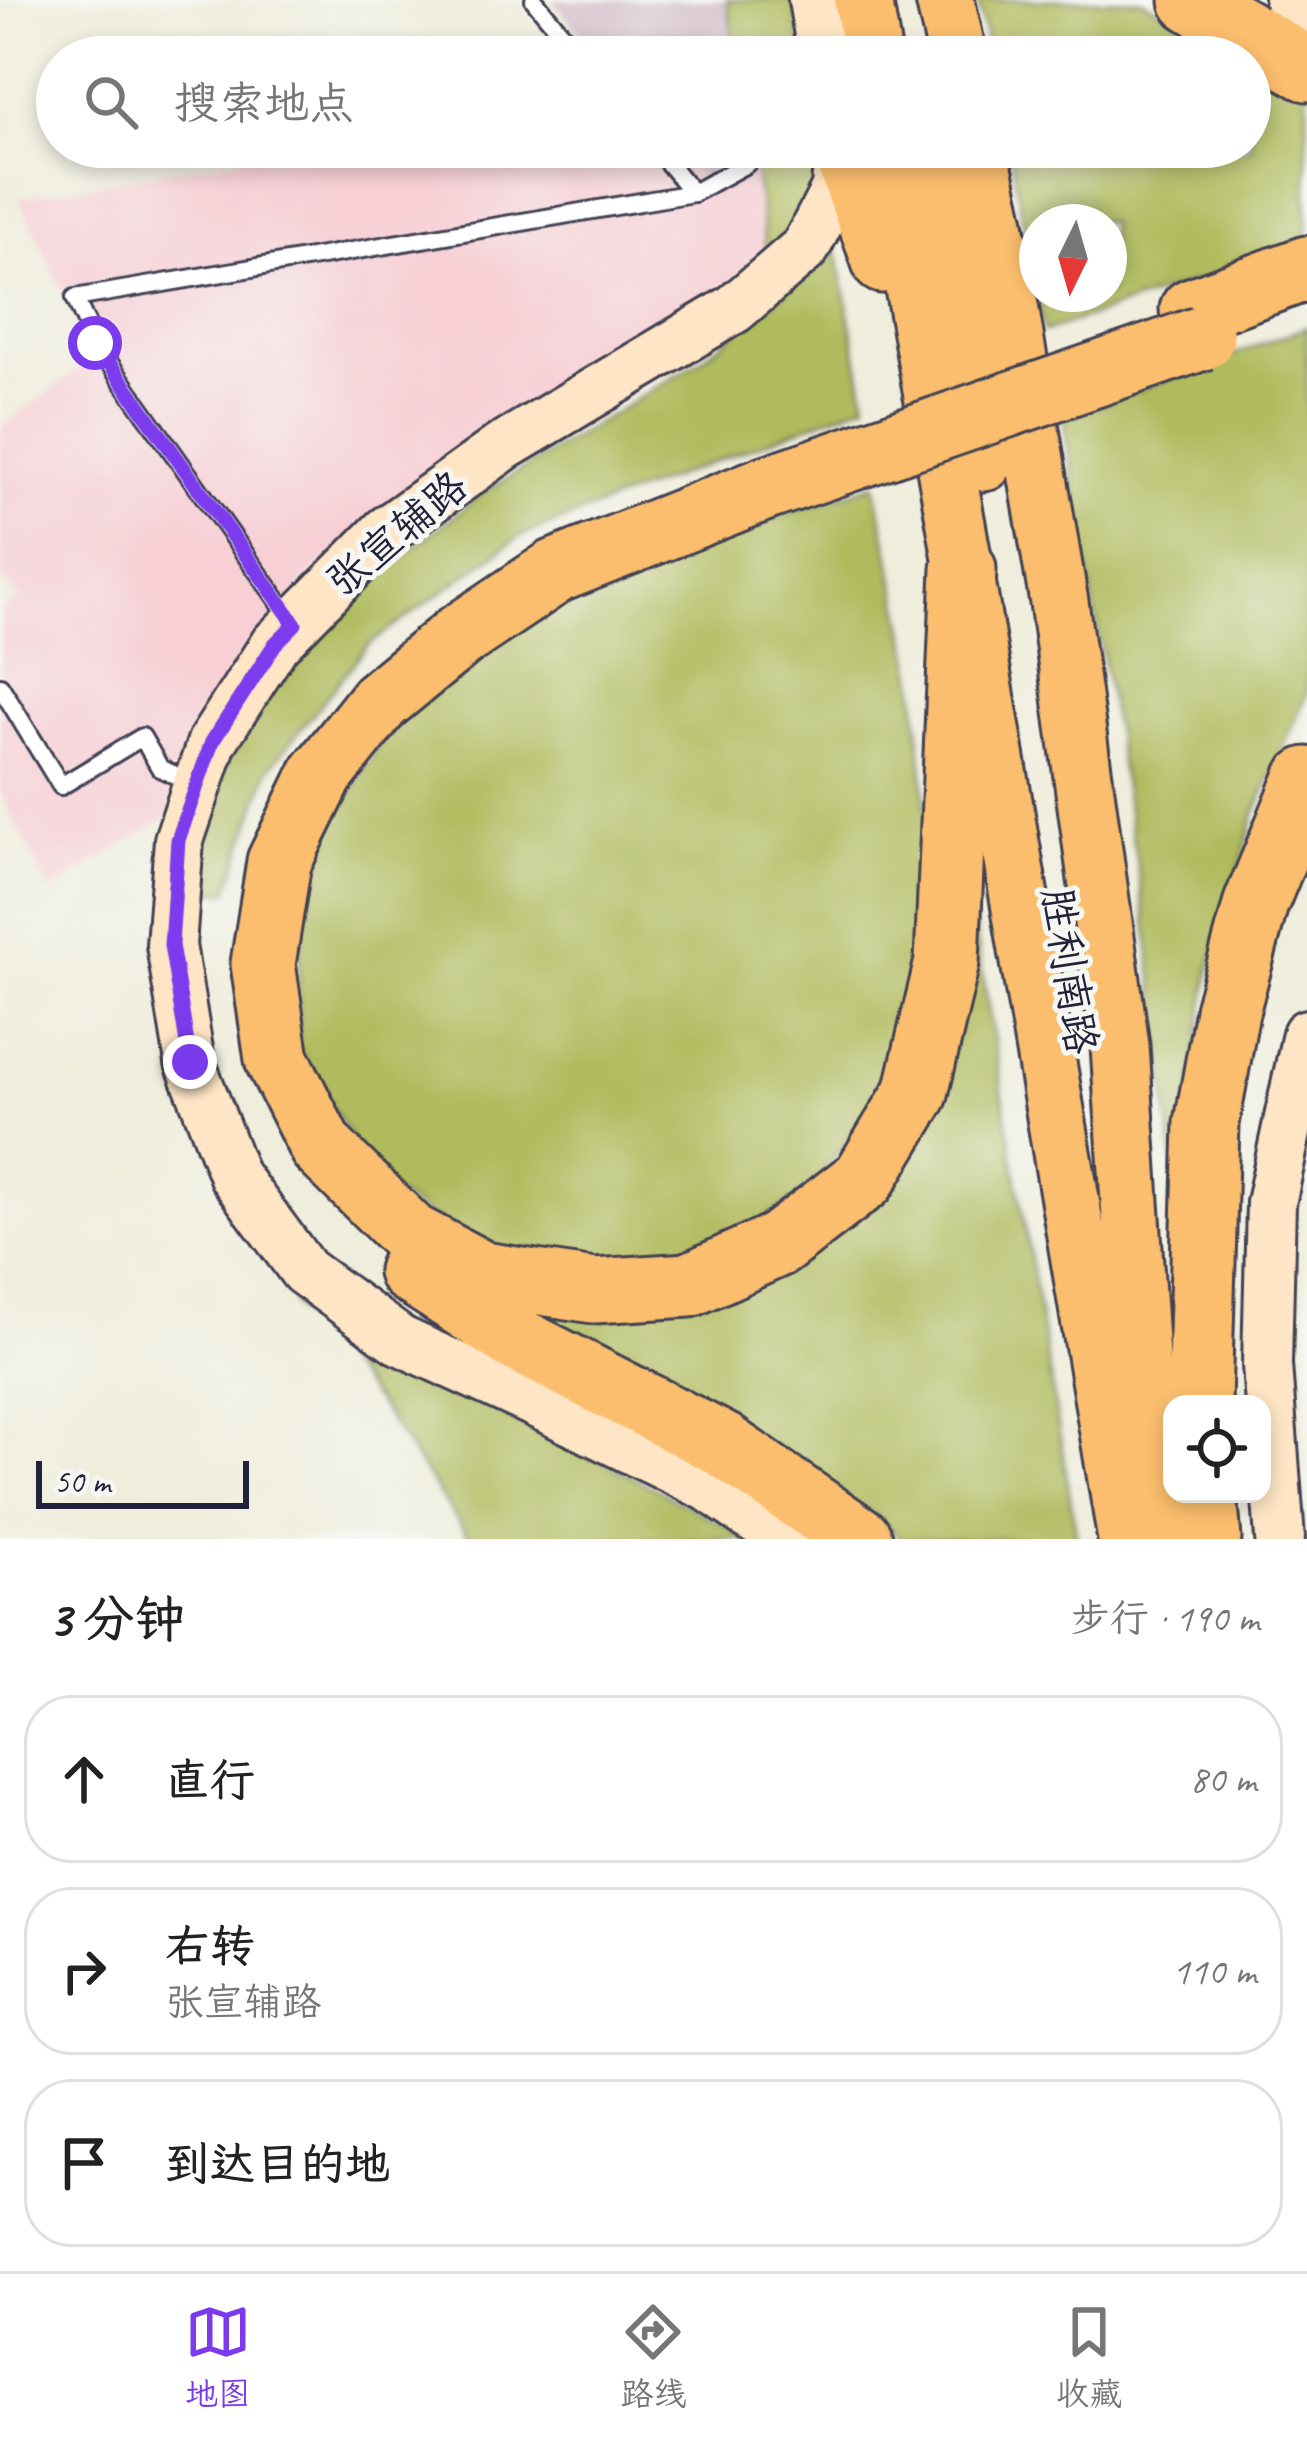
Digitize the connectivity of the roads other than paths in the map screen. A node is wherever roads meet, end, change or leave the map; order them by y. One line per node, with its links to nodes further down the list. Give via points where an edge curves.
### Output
1 (534, 0): 9 (lane)
2 (813, 0): 10 (main road)
3 (863, 0): 11 (highway)
4 (908, 0): 12 (highway)
5 (945, 0): 13 (highway)
6 (1192, 0): 14 (highway)
7 (1288, 0): 8 (main road)
8 (1307, 9)
9 (564, 36)
10 (819, 36)
11 (869, 36)
12 (914, 36)
13 (953, 36)
14 (1252, 36)
15 (1271, 47): 16 (highway)
16 (1307, 69)
17 (672, 168): 24 (lane)
18 (739, 168): 24 (lane)
19 (838, 168): 31 (main road, 张宣辅路, via 836,189 805,248 734,309 503,446 386,531)
20 (849, 168): 28 (highway)
21 (894, 168): 28 (highway)
22 (934, 168): 28 (highway)
23 (983, 168): 37 (highway, via 1055,581)
24 (693, 193): 31 (lane, via 75,298 95,343)
25 (1307, 268): 27 (highway)
26 (1307, 300): 27 (highway)
27 (1197, 324): 29 (highway, bridge)
28 (955, 409): 30 (highway, 胜利南路); 36 (highway, 胜利南路)
29 (762, 474): 30 (highway, via 556,571 458,637 380,701 322,774 279,862 263,964 277,1058 321,1147 410,1235 483,1274 594,1291 689,1285 779,1244 864,1179 916,1093 946,962); 42 (highway, via 532,550 423,623 326,718 278,787 241,895 240,993 259,1079 309,1172 390,1258 514,1338 722,1444)
30 (964, 569): 43 (highway, 胜利南路)
31 (295, 624): 34 (main road, 张宣辅路, via 212,742)
32 (0, 686): 34 (lane, via 61,786 142,736 160,768)
33 (1307, 779): 38 (highway, via 1256,903 1227,1011)
34 (197, 786): 41 (main road, 张宣辅路, via 178,840 171,945 190,1062 234,1176 304,1271 399,1340 709,1487)
35 (1307, 1034): 46 (main road, via 1271,1203 1267,1365)
36 (1169, 1395)
37 (1170, 1395)
38 (1174, 1395)
39 (1169, 1503): 44 (highway, 胜利南路)
40 (1206, 1503): 45 (highway)
41 (784, 1539)
42 (860, 1539)
43 (1127, 1539)
44 (1168, 1539)
45 (1209, 1539)
46 (1280, 1539)

